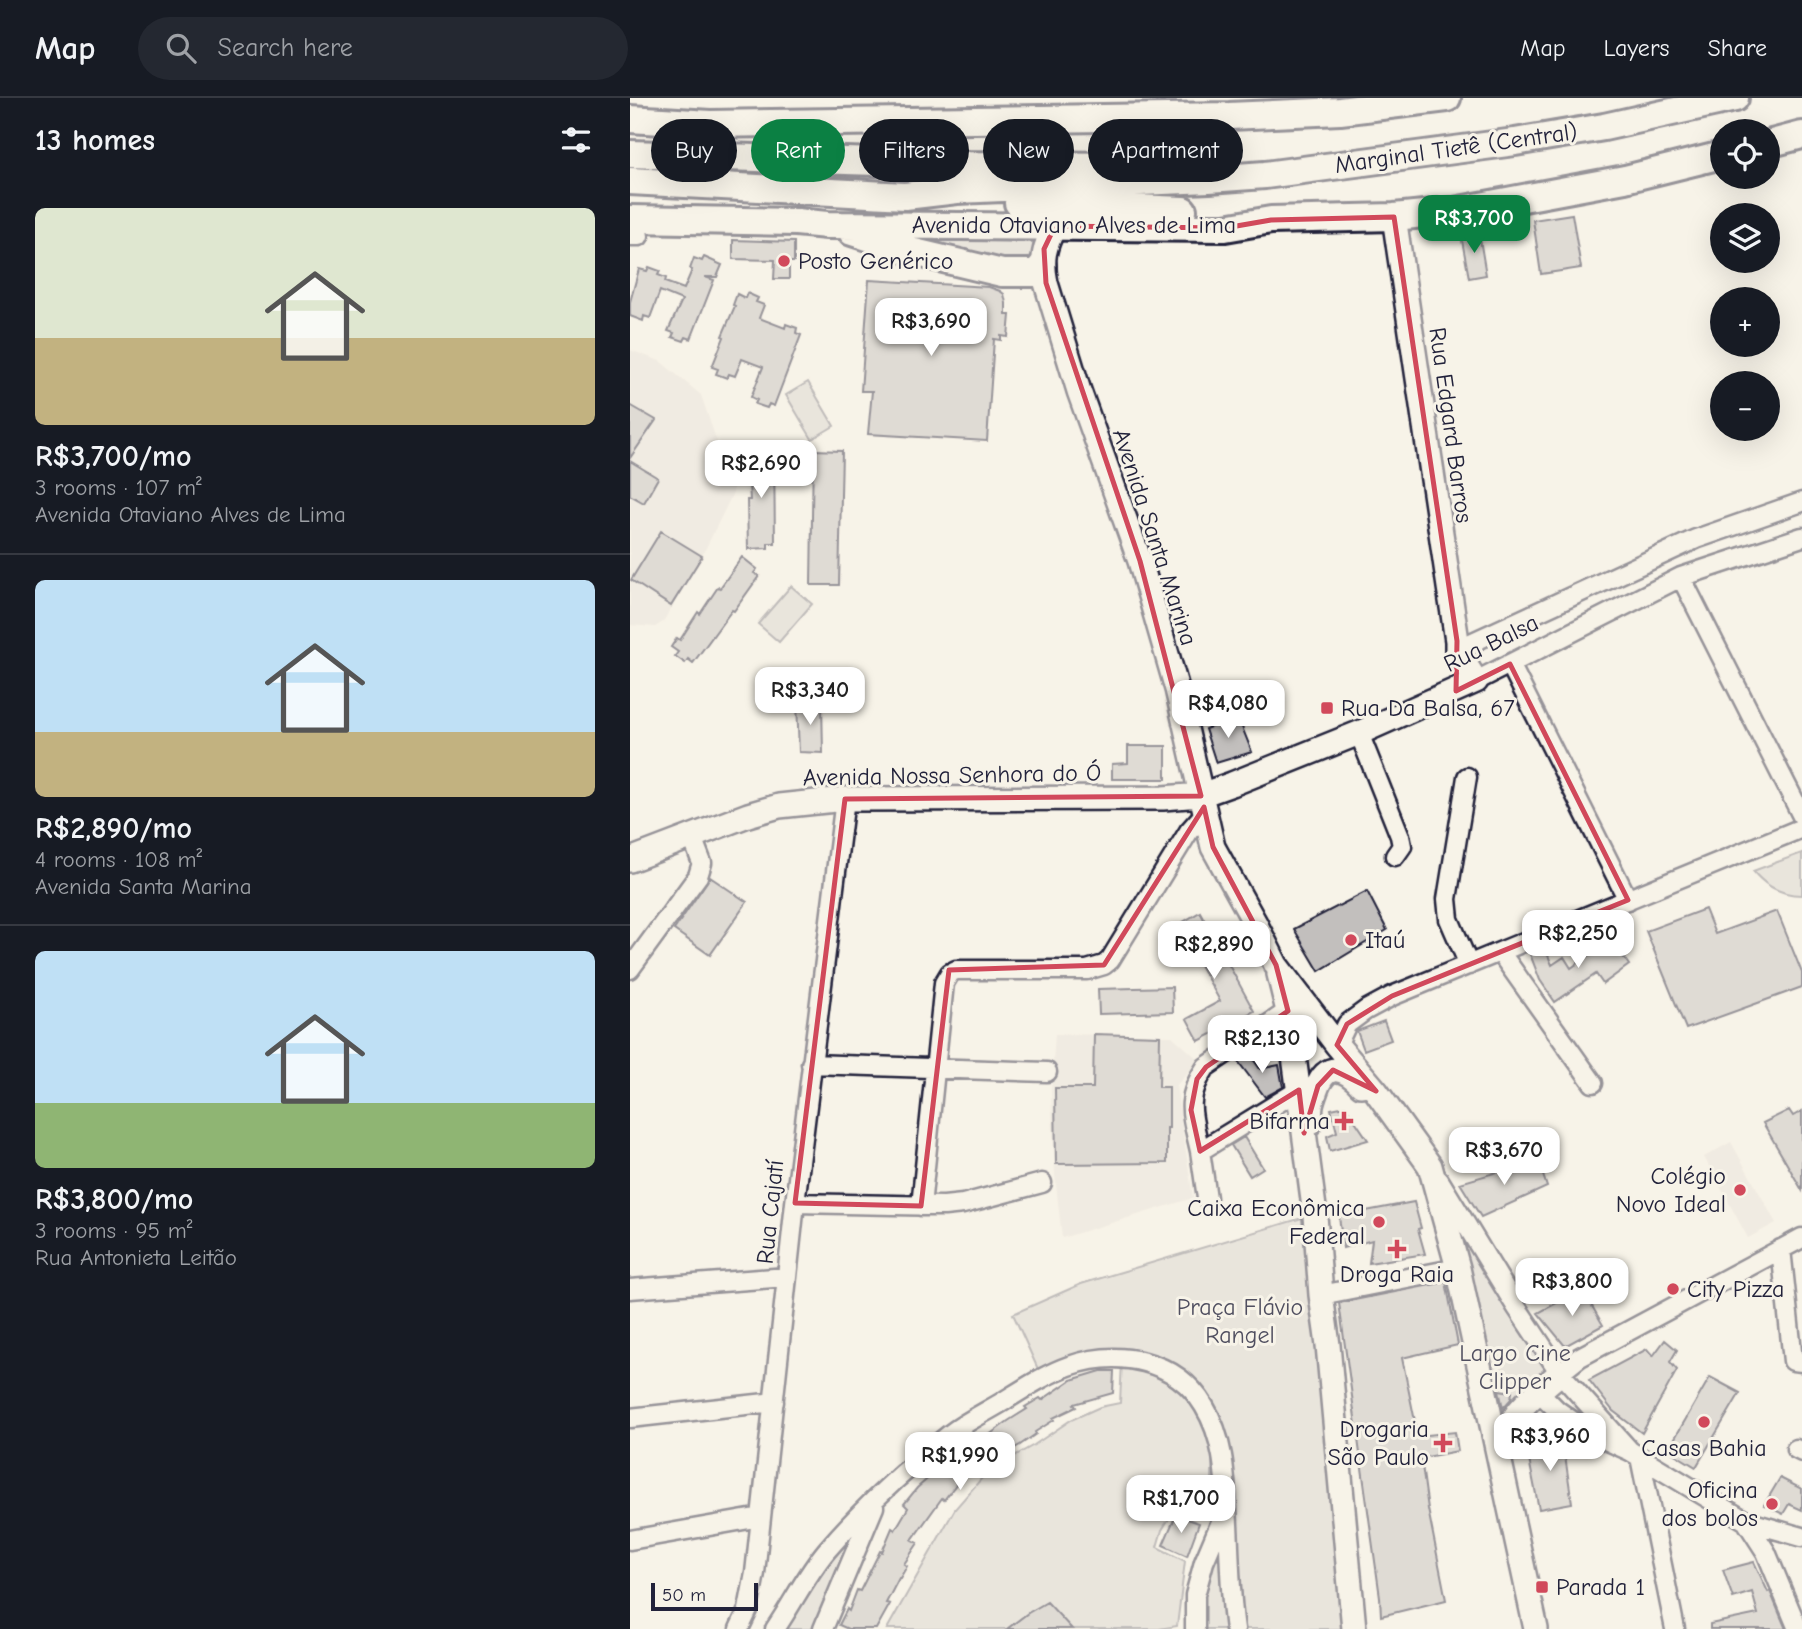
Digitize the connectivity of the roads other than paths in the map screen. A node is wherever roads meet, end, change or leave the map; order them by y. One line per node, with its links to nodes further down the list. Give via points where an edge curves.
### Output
1 (1447, 98): 5 (highway, via 1340,111 1229,116)
2 (1735, 98): 12 (highway, Marginal Tietê (Central), via 1604,127)
3 (630, 119): 4 (highway)
4 (651, 120)
5 (737, 124)
6 (651, 129): 7 (highway)
7 (630, 131)
8 (1802, 135): 9 (highway)
9 (1780, 141)
10 (630, 154): 12 (highway, via 970,165)
11 (1710, 158): 15 (highway, Avenida Otaviano Alves de Lima, via 1454,211)
12 (1339, 166): 14 (highway, Marginal Tietê (Central), via 1209,179)
13 (630, 181): 14 (highway, Marginal Tietê (Central))
14 (905, 196): 16 (highway, via 1226,212)
15 (1394, 217): 16 (highway, Avenida Otaviano Alves de Lima); 24 (main road, Rua Edgard Barros)
16 (1271, 220): 18 (highway, Avenida Otaviano Alves de Lima, via 1225,228)
17 (827, 225): 18 (highway, Avenida Otaviano Alves de Lima); 19 (highway, Avenida Otaviano Alves de Lima, via 796,222); 20 (highway, via 1002,273 1036,273)
18 (1055, 226): 20 (main road)
19 (633, 231)
20 (1042, 266): 30 (main road, Avenida Santa Marina, via 1079,391 1140,561 1177,689)
21 (1802, 502): 24 (street, Rua Balsa, via 1696,539)
22 (1802, 537): 23 (street, Rua Balsa)
23 (1681, 577): 25 (street, Rua Balsa); 31 (street)
24 (1458, 645): 26 (main road, Rua Edgard Barros)
25 (1510, 664): 26 (street, Rua Balsa); 36 (street)
26 (1466, 685): 27 (main road, Rua Balsa)
27 (1359, 733): 30 (main road, Rua Balsa, via 1232,784); 34 (street, via 1400,836 1402,846)
28 (1467, 777): 39 (street, via 1447,899 1449,919)
29 (845, 799): 30 (main road, Avenida Nossa Senhora do Ó, via 1163,798); 33 (main road, Avenida Nossa Senhora do Ó, via 779,806); 43 (street, Rua Cajatí)
30 (1203, 804): 38 (main road, Avenida Santa Marina, via 1213,847); 44 (street, via 1104,965 1087,970 950,973 944,983)
31 (1802, 816)
32 (1802, 828): 36 (street)
33 (692, 837): 35 (main road, Avenida Nossa Senhora do Ó); 40 (street, via 702,863 698,876)
34 (1395, 856)
35 (630, 860)
36 (1628, 900): 37 (street)
37 (1500, 952): 39 (street); 46 (street)
38 (1276, 965): 41 (main road); 42 (main road, Avenida Santa Marina)
39 (1469, 965): 42 (street, via 1366,1010 1347,1024)
40 (630, 969)
41 (1288, 1011): 47 (main road); 50 (street, via 1206,1067 1197,1079 1191,1110)
42 (1337, 1045): 48 (main road, Avenida Santa Marina)
43 (811, 1064): 44 (street); 54 (street, Rua Cajatí)
44 (936, 1068): 45 (street); 55 (street)
45 (1047, 1072)
46 (1592, 1083)
47 (1298, 1090): 49 (main road); 50 (street)
48 (1376, 1091): 49 (main road, via 1365,1089 1342,1070 1327,1072); 51 (main road, Avenida Santa Marina)
49 (1304, 1133): 61 (main road)
50 (1200, 1151): 53 (street)
51 (1430, 1166): 58 (main road); 63 (street, Avenida Santa Marina)
52 (1042, 1183): 55 (street, via 963,1204)
53 (1207, 1198)
54 (794, 1203): 55 (street); 59 (street, Rua Cajatí)
55 (920, 1206)
56 (1802, 1238): 57 (street)
57 (1781, 1249): 62 (street, via 1793,1362); 63 (street, via 1580,1357)
58 (1458, 1268): 61 (street); 67 (main road)
59 (787, 1277): 60 (street); 65 (street, Rua Cajatí)
60 (630, 1289)
61 (1321, 1295): 80 (main road)
62 (1802, 1362)
63 (1560, 1373): 64 (main road); 68 (street, Avenida Santa Marina)
64 (1539, 1392): 67 (main road, via 1511,1420); 68 (street, Avenida Santa Marina, via 1577,1424)
65 (774, 1402): 66 (street); 71 (street, Rua Cajatí)
66 (630, 1418)
67 (1499, 1454): 81 (main road)
68 (1635, 1454): 72 (street, Avenida Santa Marina); 82 (street)
69 (878, 1497): 70 (street, via 952,1433 1042,1378 1097,1359 1127,1358 1172,1372 1205,1407 1225,1465); 76 (street, via 807,1576); 77 (street)
70 (1227, 1507): 78 (street, via 1195,1595); 79 (street)
71 (761, 1517): 74 (street); 75 (street, Rua Cajatí, via 748,1609)
72 (1746, 1521): 73 (street); 83 (street, via 1766,1552)
73 (1802, 1538)
74 (630, 1540)
75 (739, 1629)
76 (775, 1629)
77 (823, 1629)
78 (1195, 1629)
79 (1236, 1629)
80 (1354, 1629)
81 (1536, 1629)
82 (1675, 1629)
83 (1798, 1629)

